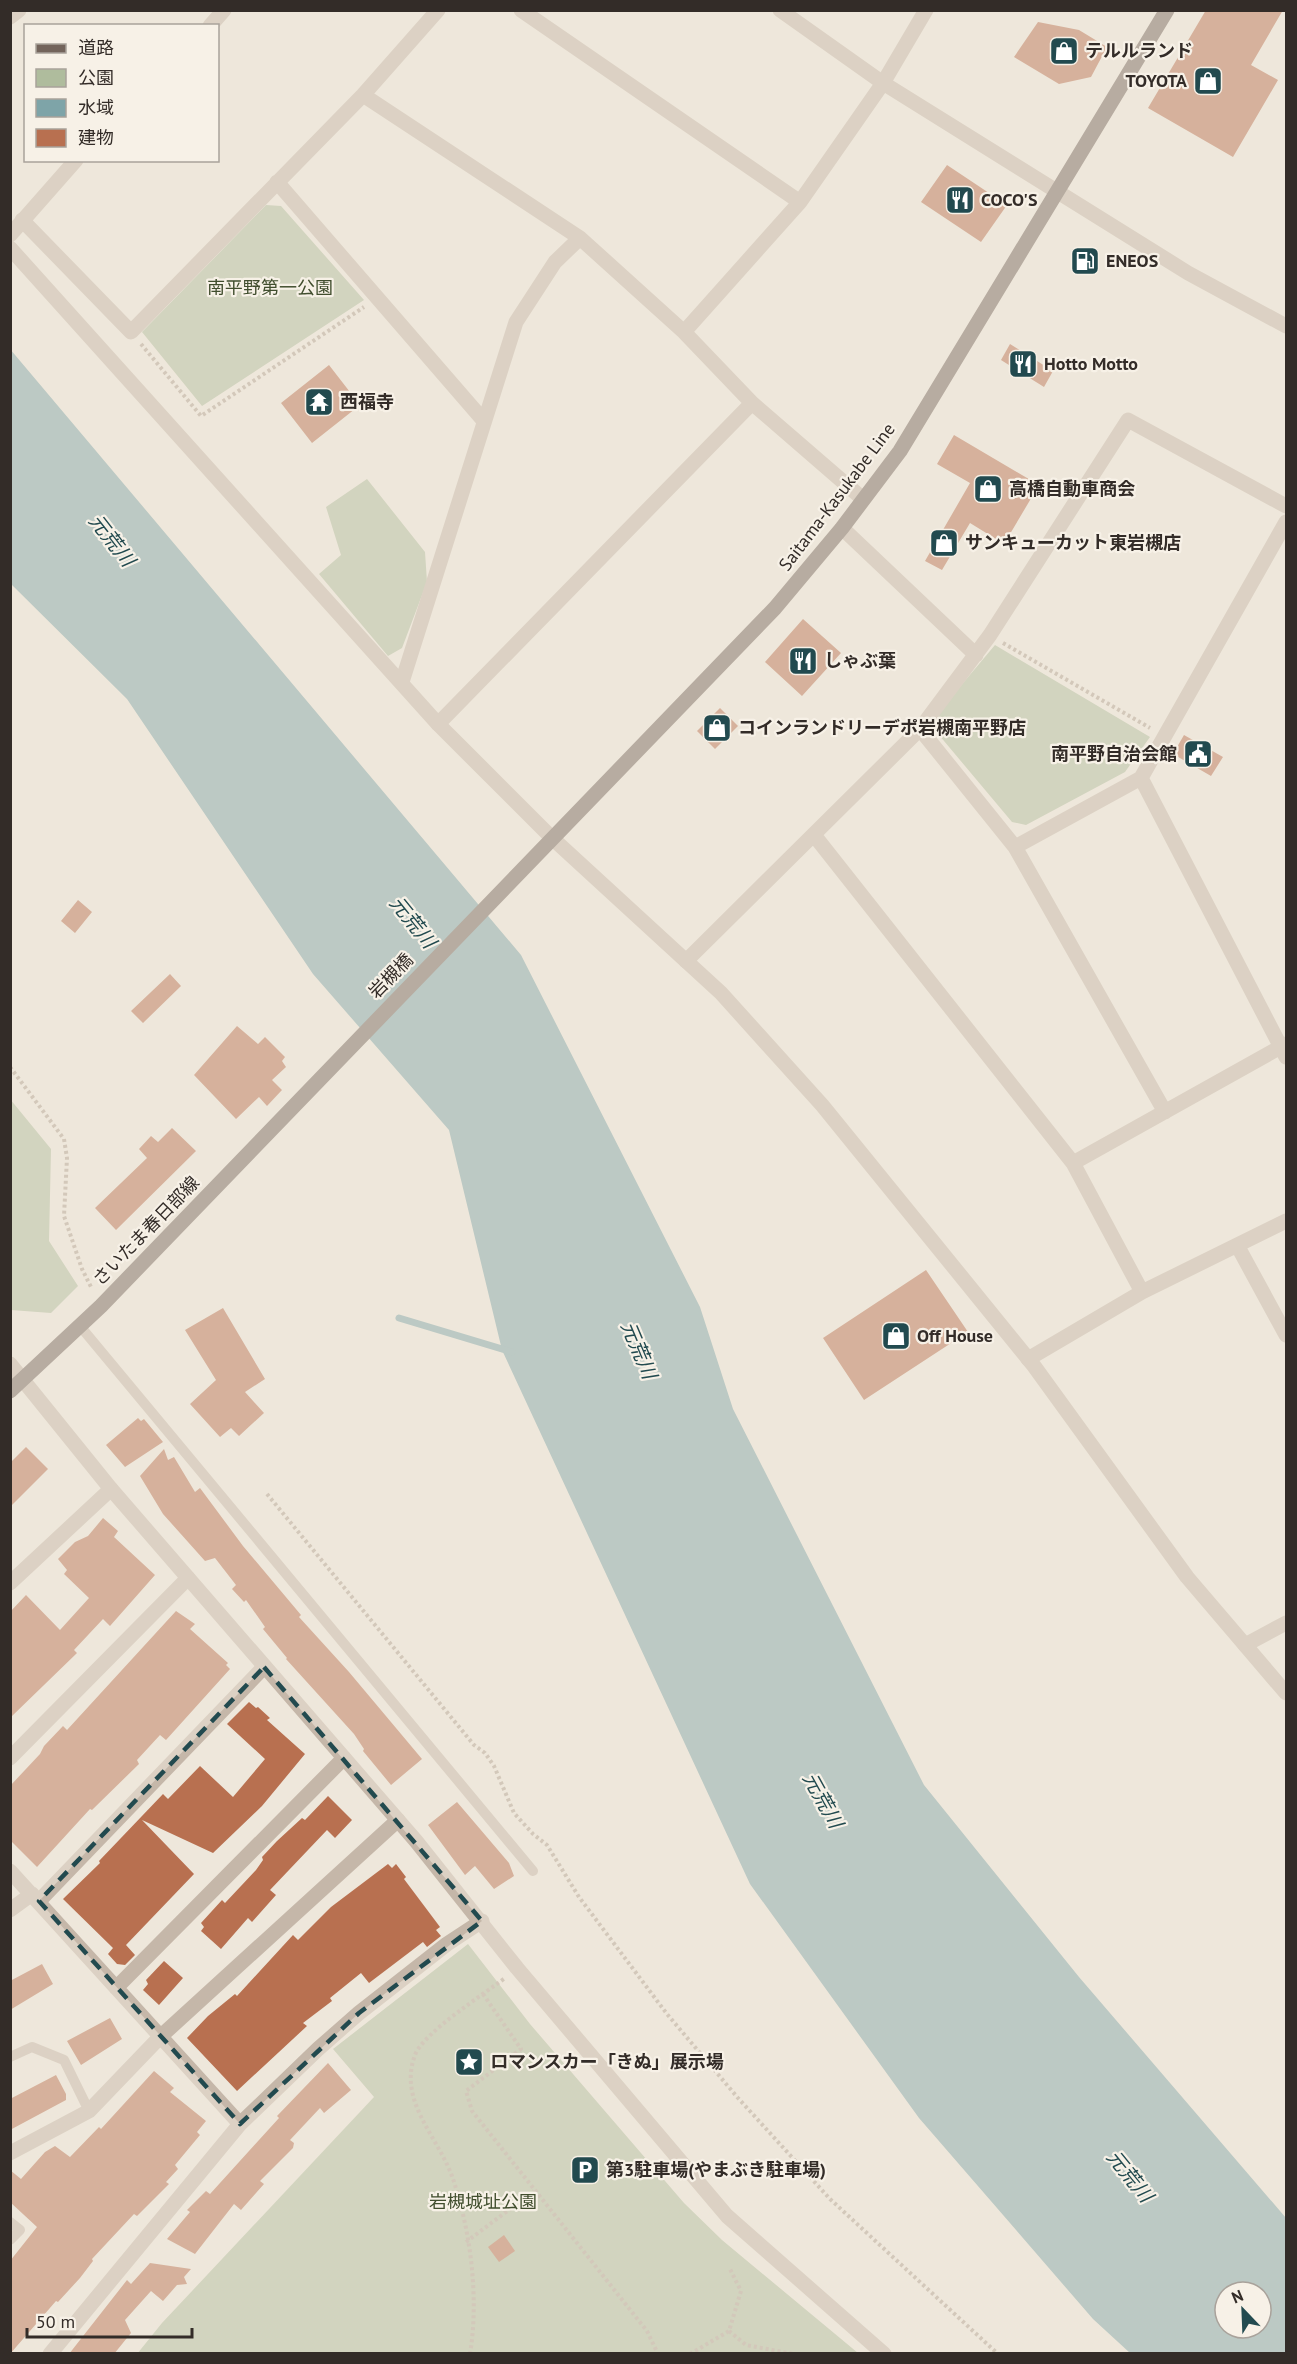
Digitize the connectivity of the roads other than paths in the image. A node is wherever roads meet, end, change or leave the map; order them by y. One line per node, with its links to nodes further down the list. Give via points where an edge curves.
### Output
1 (19, 10): 8 (street)
2 (224, 10): 9 (street)
3 (438, 10): 11 (street)
4 (521, 10): 15 (street)
5 (780, 10): 10 (street)
6 (926, 10): 10 (street)
7 (1167, 10): 14 (main road, Saitama-Kasukabe Line)
8 (10, 17)
9 (212, 24)
10 (882, 83): 14 (street); 15 (street)
11 (363, 95): 13 (street); 18 (street)
12 (74, 162): 16 (street)
13 (277, 182): 16 (street, via 130,332); 23 (street)
14 (1057, 191): 20 (street, via 1188,273); 24 (main road, Saitama-Kasukabe Line, via 900,452)
15 (800, 202): 21 (street)
16 (22, 220): 17 (street)
17 (10, 235)
18 (580, 238): 21 (street); 23 (street, via 555,262 516,322)
19 (10, 248): 29 (street)
20 (1287, 326)
21 (684, 332): 22 (street)
22 (752, 403): 24 (street); 30 (street)
23 (484, 421): 29 (street)
24 (862, 499): 27 (main road, Saitama-Kasukabe Line)
25 (1287, 506): 28 (street, via 1128,420)
26 (1287, 522): 32 (street)
27 (842, 528): 28 (street); 34 (main road, Saitama-Kasukabe Line, via 775,608)
28 (976, 655): 31 (street)
29 (402, 682): 30 (street)
30 (438, 724): 34 (street)
31 (920, 729): 33 (street); 35 (street)
32 (1141, 778): 35 (street); 38 (street)
33 (814, 836): 37 (street); 41 (street)
34 (551, 837): 36 (main road, Saitama-Kasukabe Line); 37 (street)
35 (1015, 847): 40 (street)
36 (530, 861): 39 (main road, 岩槻橋)
37 (686, 961): 47 (street, via 721,993 822,1105)
38 (1285, 1049): 40 (street)
39 (305, 1093): 45 (main road, さいたま春日部線)
40 (1165, 1112): 41 (street)
41 (1073, 1163): 44 (street)
42 (1287, 1221): 43 (street)
43 (1237, 1245): 44 (street); 46 (street)
44 (1142, 1292): 47 (street)
45 (81, 1326): 49 (main road, さいたま春日部線); 62 (lane)
46 (1287, 1335)
47 (1028, 1359): 55 (street, via 1187,1577)
48 (10, 1364): 49 (street)
49 (23, 1378): 50 (main road, さいたま春日部線); 51 (street)
50 (10, 1391)
51 (111, 1489): 52 (street); 53 (street)
52 (188, 1578): 56 (street); 58 (street)
53 (10, 1583)
54 (1287, 1623): 55 (street)
55 (1245, 1645): 57 (street)
56 (264, 1667): 59 (street); 63 (street)
57 (1287, 1693)
58 (10, 1758)
59 (344, 1758): 60 (street); 66 (street)
60 (398, 1820): 65 (street); 67 (street)
61 (10, 1871): 63 (street)
62 (533, 1871)
63 (36, 1898): 64 (street); 66 (street)
64 (10, 1910)
65 (482, 1921): 70 (street, via 351,2020); 75 (street, via 517,1968 727,2216)
66 (116, 1989): 67 (street)
67 (160, 2037): 69 (street); 70 (street)
68 (10, 2057): 69 (lane, via 32,2047 64,2060)
69 (89, 2110): 71 (street)
70 (240, 2124): 74 (street)
71 (10, 2153)
72 (10, 2222): 73 (lane, via 20,2230)
73 (10, 2241)
74 (50, 2354)
75 (884, 2354)

